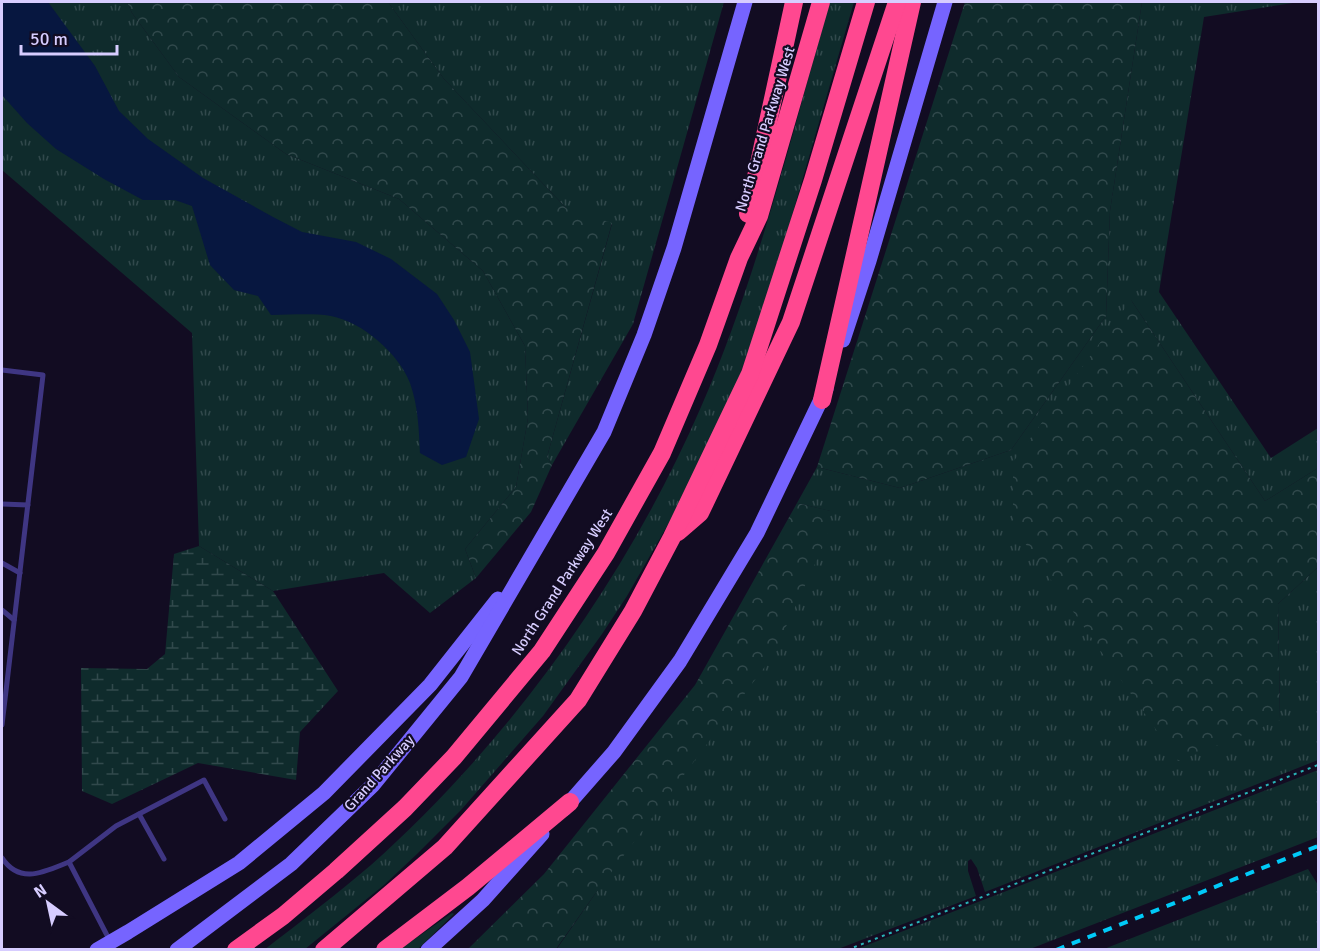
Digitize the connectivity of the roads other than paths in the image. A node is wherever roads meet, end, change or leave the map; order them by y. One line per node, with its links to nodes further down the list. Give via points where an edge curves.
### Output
1 (745, 2): 14 (main road, via 674,248 644,335 604,432)
2 (794, 2): 8 (highway)
3 (821, 2): 8 (highway, North Grand Parkway West, via 759,216)
4 (866, 2): 13 (highway, via 750,374)
5 (897, 2): 13 (highway, via 790,322 700,513)
6 (912, 2): 10 (highway)
7 (945, 2): 10 (main road, via 869,261)
8 (739, 258): 28 (highway, North Grand Parkway West, via 708,345 662,453 606,553 542,651 454,757 405,808 283,916)
9 (2, 370): 12 (lane, via 43,375)
10 (822, 400): 20 (main road, via 757,533 680,662 614,752)
11 (2, 504): 12 (lane)
12 (28, 505): 16 (lane)
13 (672, 537): 29 (highway, via 633,611 578,700 445,847)
14 (533, 554): 26 (main road, via 430,686 324,793 239,863); 27 (main road, Grand Parkway, via 461,677 373,785 291,864)
15 (2, 563): 16 (lane)
16 (20, 573): 18 (lane)
17 (2, 610): 18 (lane)
18 (14, 620): 19 (lane)
19 (2, 725)
20 (570, 802): 30 (highway); 31 (main road, via 483,900)
21 (139, 814): 22 (lane, via 204,780); 24 (lane); 25 (lane, via 116,826)
22 (225, 819)
23 (2, 858): 25 (lane, via 8,868 33,876)
24 (164, 859)
25 (69, 862): 26 (lane)
26 (104, 946)
27 (177, 950)
28 (236, 950)
29 (324, 950)
30 (385, 950)
31 (428, 950)

